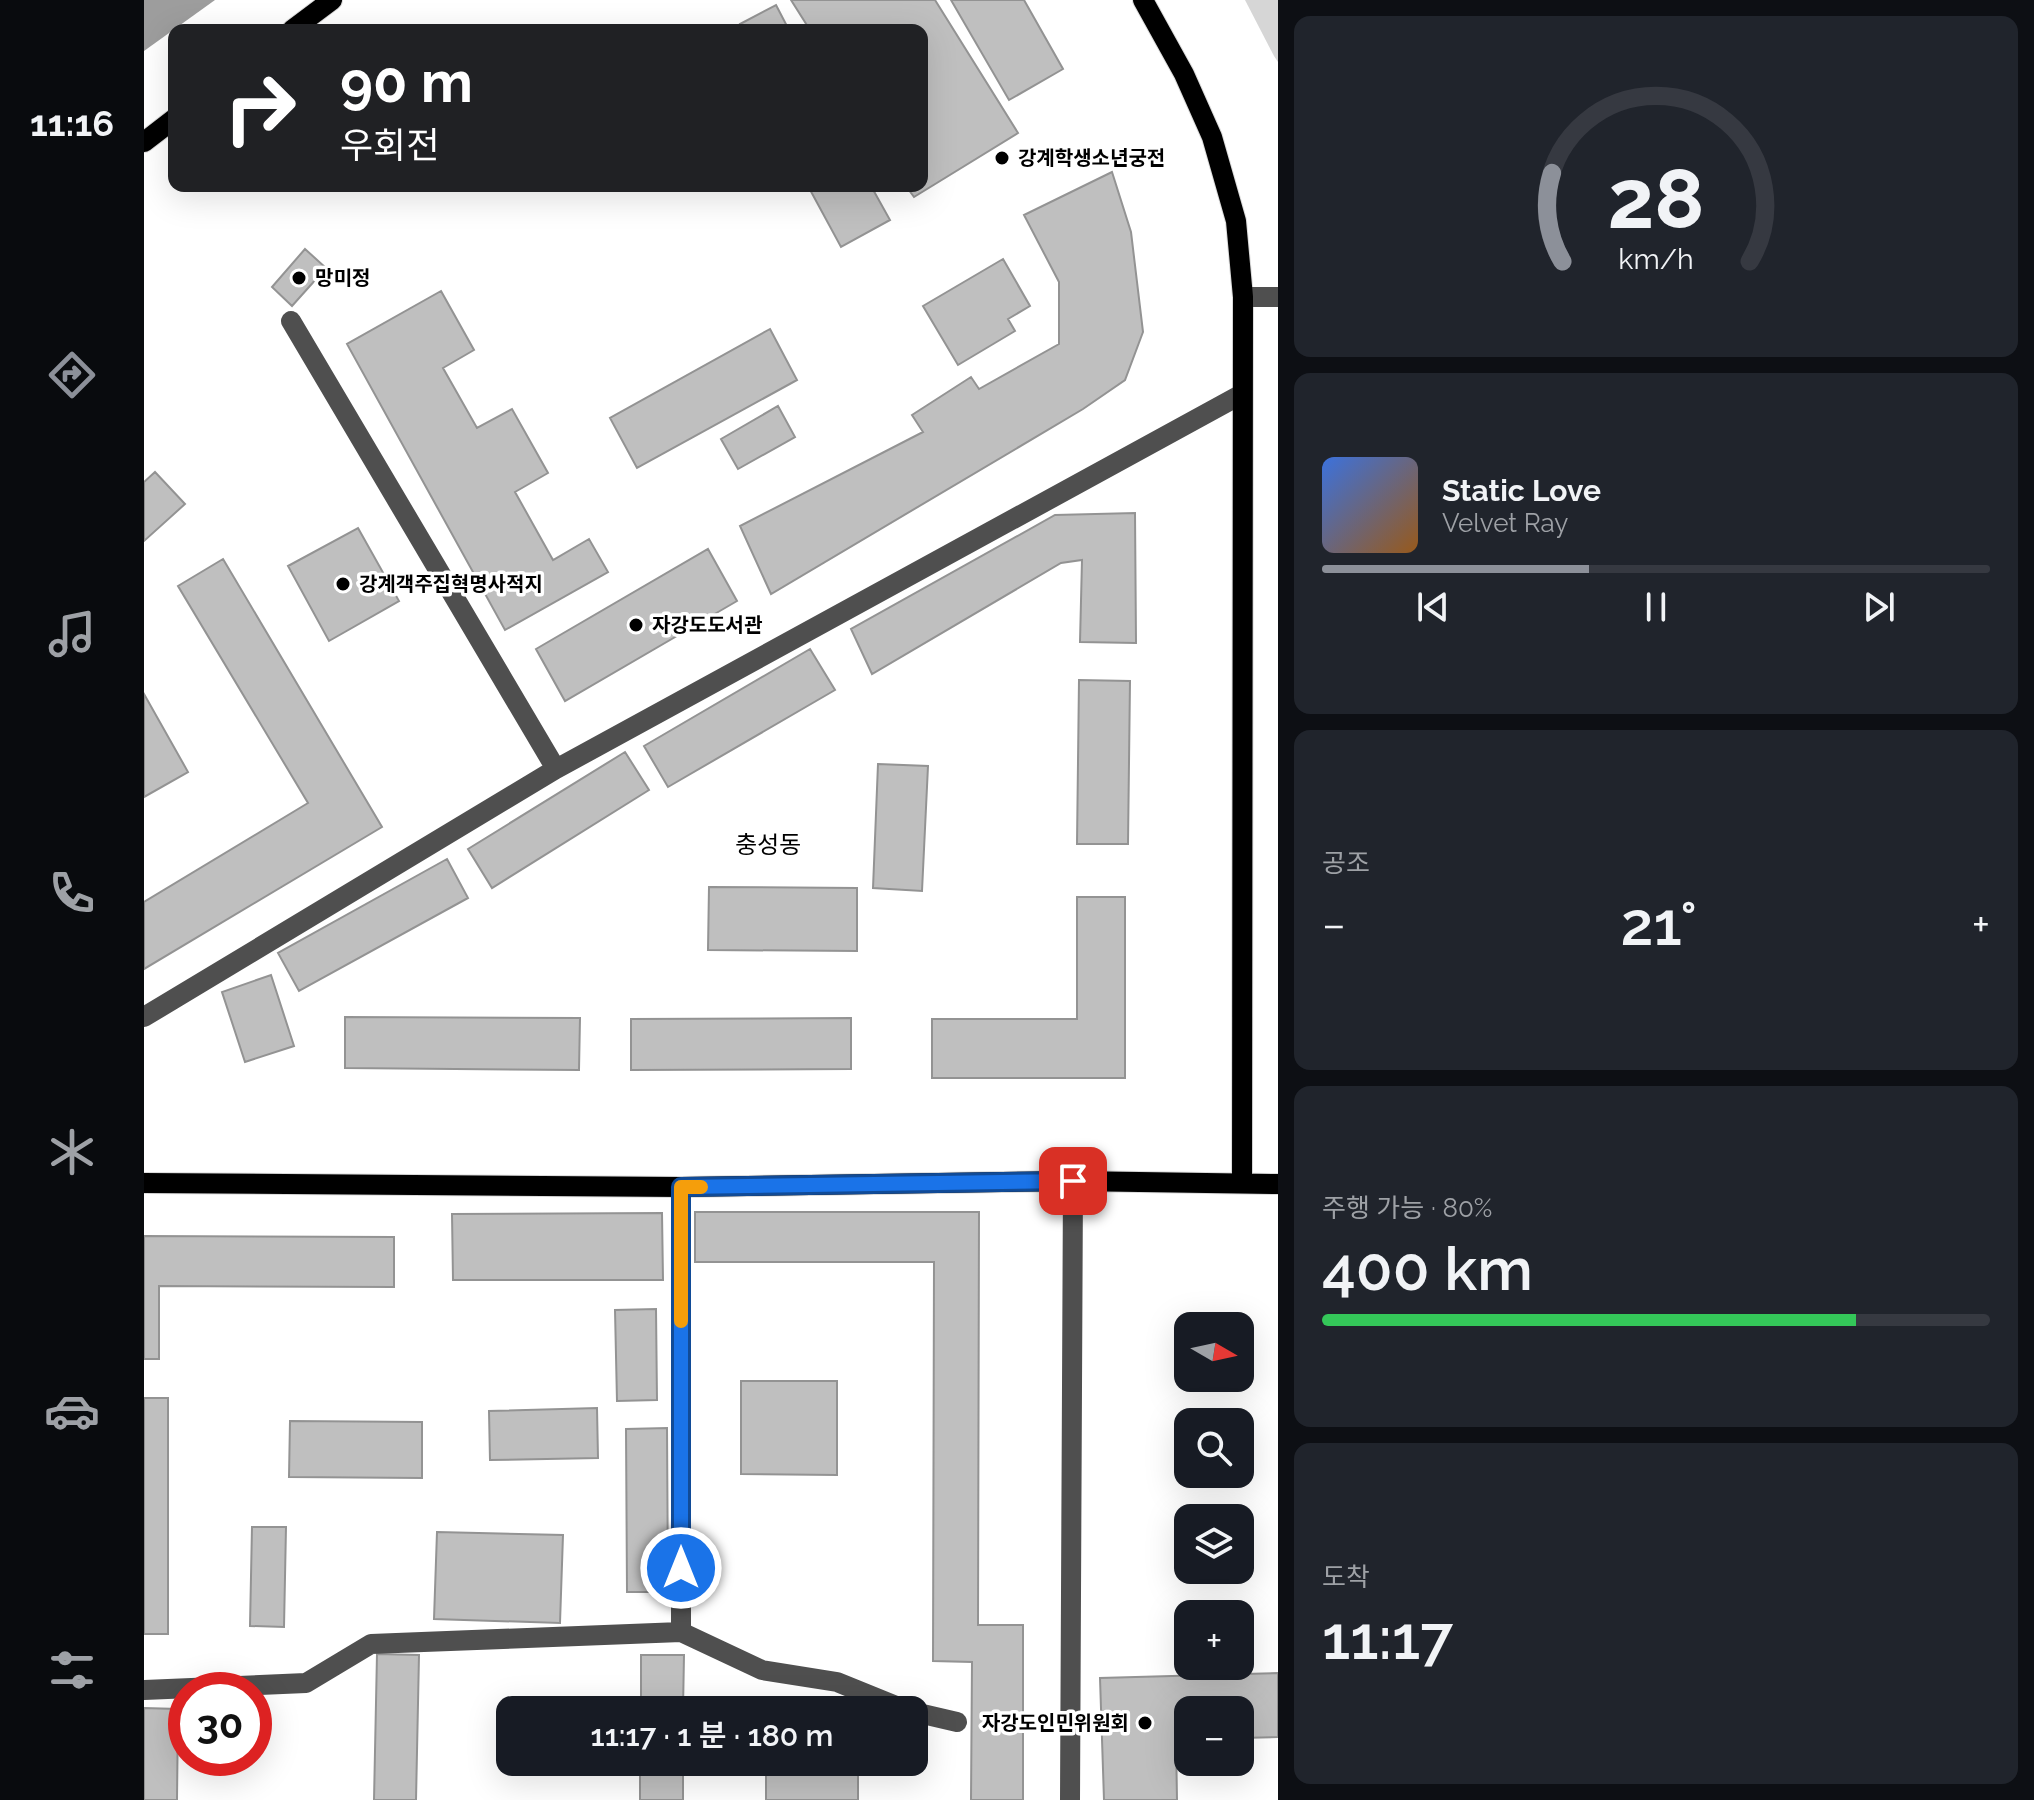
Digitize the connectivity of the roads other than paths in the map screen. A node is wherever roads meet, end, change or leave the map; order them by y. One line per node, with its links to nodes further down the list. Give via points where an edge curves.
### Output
1 (332, 0): 3 (main road)
2 (1143, 0): 6 (main road, via 1212,137 1236,221)
3 (300, 24)
4 (168, 124): 5 (main road)
5 (144, 142)
6 (1243, 297): 7 (street); 9 (main road)
7 (1278, 297)
8 (291, 321): 10 (street)
9 (1242, 394): 10 (street); 14 (main road)
10 (556, 769): 11 (street)
11 (144, 1017)
12 (1073, 1181): 14 (main road); 16 (main road); 22 (street)
13 (144, 1183): 16 (main road)
14 (1242, 1183): 15 (main road)
15 (1278, 1184)
16 (681, 1187): 17 (street)
17 (681, 1632): 18 (street, via 371,1644 306,1683); 19 (street, via 762,1670 837,1682)
18 (144, 1690)
19 (872, 1696)
20 (928, 1715): 21 (street)
21 (957, 1722)
22 (1070, 1800)

